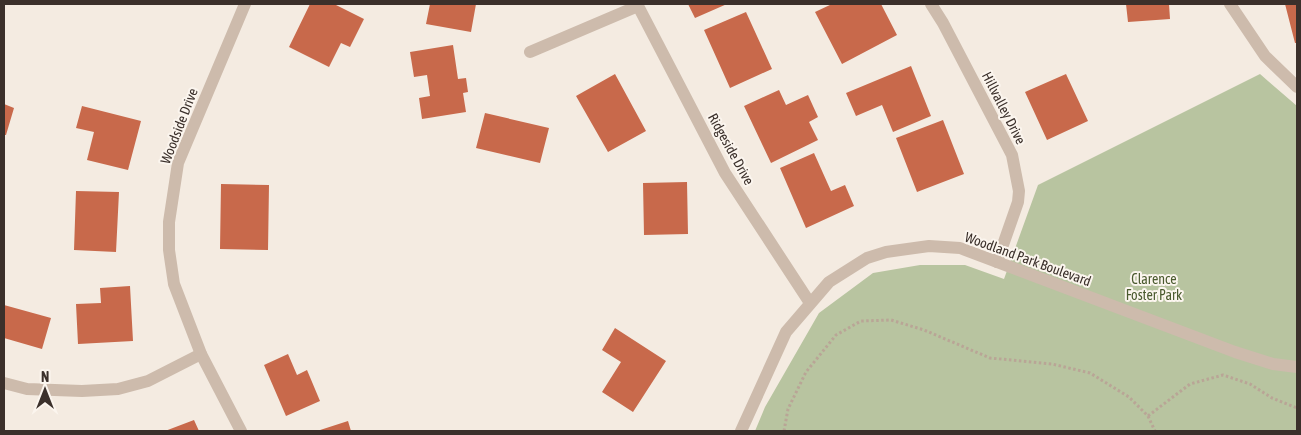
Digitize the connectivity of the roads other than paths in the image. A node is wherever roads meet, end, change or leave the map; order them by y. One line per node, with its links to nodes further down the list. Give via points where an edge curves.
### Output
1 (245, 4): 9 (street, Woodside Drive, via 178,163 169,222 174,284)
2 (930, 4): 7 (street, Hillvalley Drive, via 1012,154 1018,202)
3 (1230, 4): 6 (street, via 1265,56)
4 (637, 5): 5 (street); 8 (street, Ridgeside Drive, via 725,173)
5 (530, 52)
6 (1297, 86)
7 (997, 262): 8 (street, Woodland Park Boulevard, via 960,248 929,246 886,252 867,258 829,282); 10 (street, Woodland Park Boulevard, via 1235,352)
8 (810, 303): 13 (street, Woodland Park Boulevard, via 786,332)
9 (201, 354): 11 (street, via 148,381 118,389 27,389); 12 (street, Woodside Drive)
10 (1297, 367)
11 (4, 383)
12 (241, 431)
13 (741, 431)

